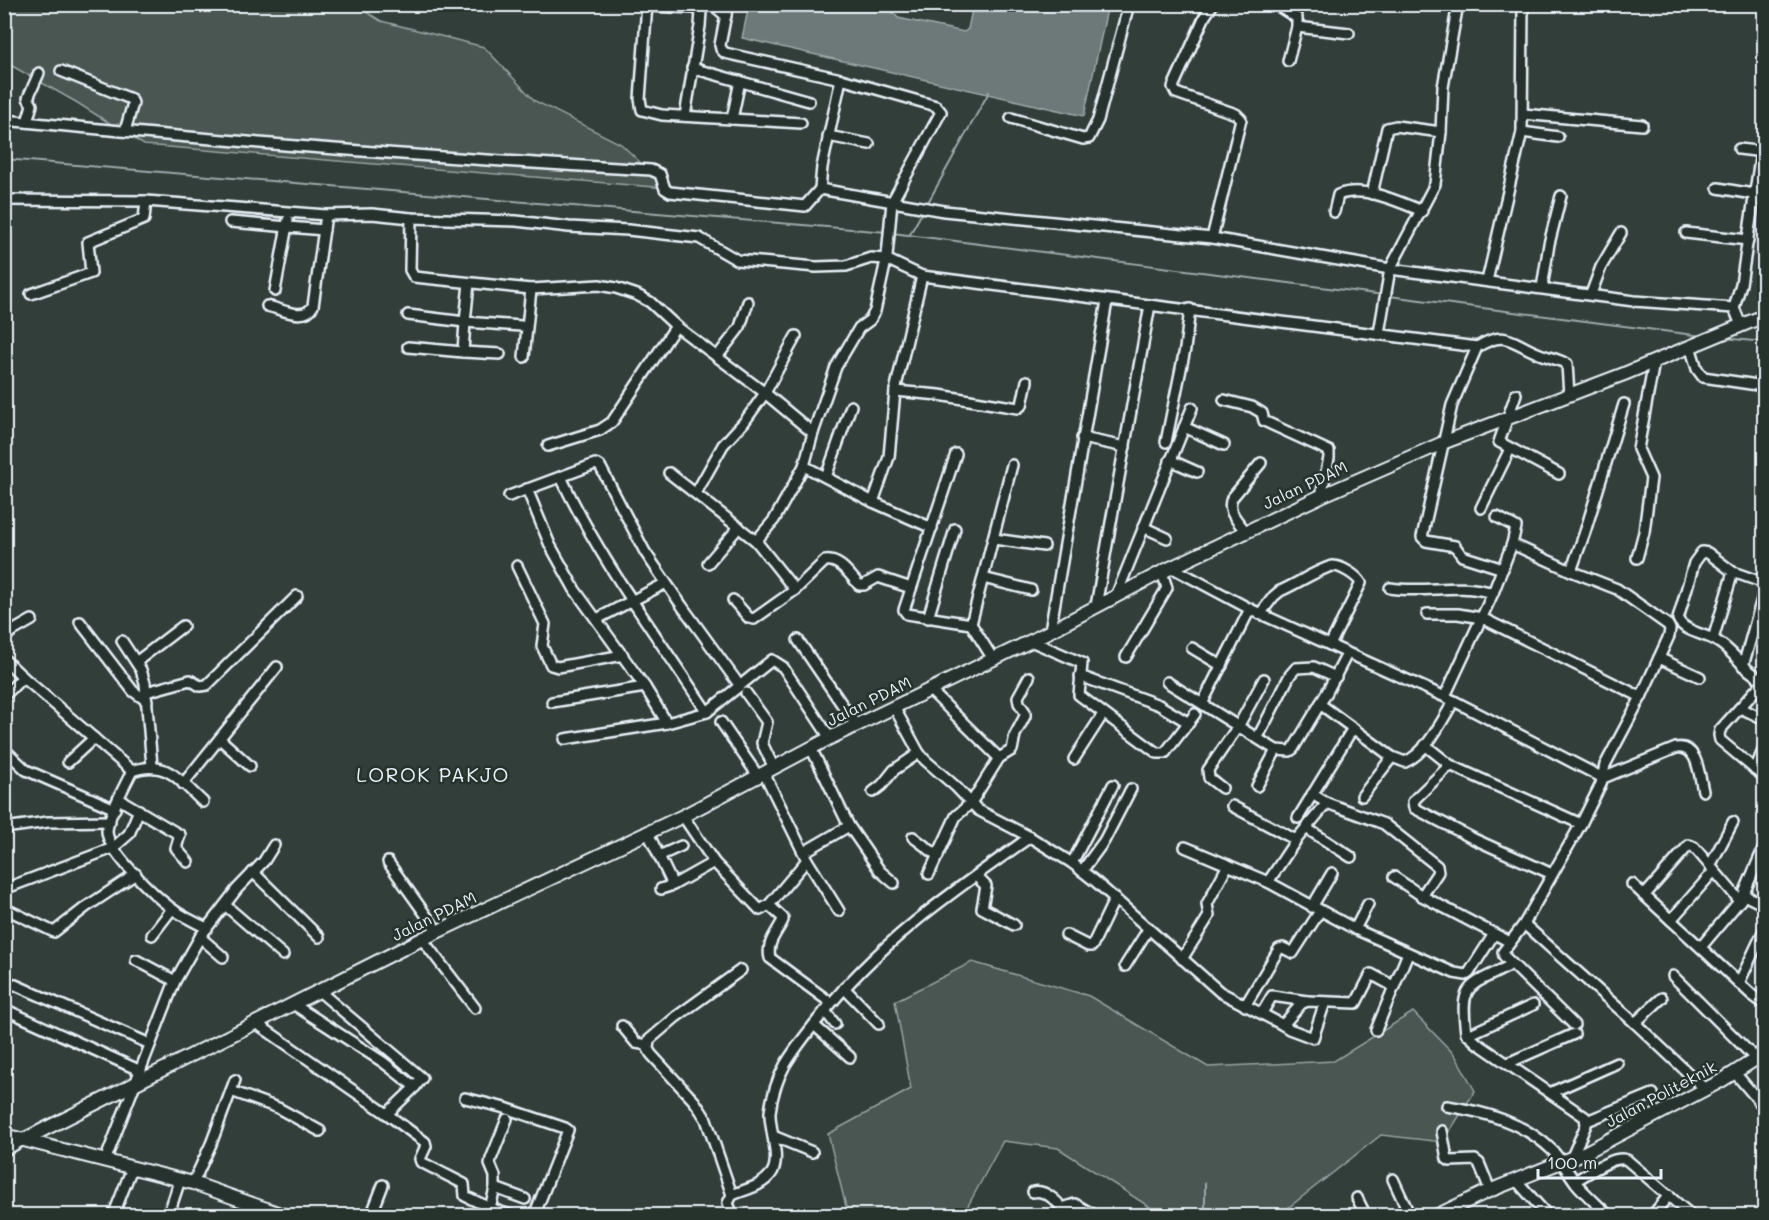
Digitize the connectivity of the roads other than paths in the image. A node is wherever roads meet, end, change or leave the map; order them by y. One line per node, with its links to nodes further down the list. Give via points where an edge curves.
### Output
1 (712, 4): 9 (street)
2 (728, 4): 9 (street)
3 (1129, 4): 22 (street, via 1098,120 1089,138)
4 (1214, 4): 54 (street, via 1173,87 1176,93 1241,119)
5 (1458, 4): 28 (street, via 1443,87)
6 (1523, 4): 19 (street)
7 (647, 5): 13 (street, via 701,11); 20 (street, via 642,110)
8 (1276, 5): 10 (street, via 1297,18)
9 (726, 16): 16 (street, via 720,45 725,53)
10 (1297, 27): 11 (street); 12 (street)
11 (1349, 33)
12 (1288, 61)
13 (692, 68): 17 (street); 20 (street)
14 (61, 71): 27 (street, via 130,99 133,103)
15 (39, 73): 24 (street, via 28,98 32,105)
16 (841, 79): 30 (street); 43 (street, via 936,106 942,112)
17 (740, 81): 18 (street); 21 (street)
18 (809, 100)
19 (1523, 114): 26 (street); 29 (street)
20 (686, 116): 21 (street)
21 (732, 118): 25 (street)
22 (1011, 118)
23 (4, 120): 24 (street)
24 (27, 122): 27 (street)
25 (801, 123)
26 (1642, 125)
27 (125, 131): 36 (street, via 651,170 660,174 670,192 806,206)
28 (1441, 132): 37 (street, via 1387,128); 44 (street, via 1435,184)
29 (1522, 132): 31 (street); 59 (street)
30 (828, 136): 32 (street); 36 (street)
31 (1558, 137)
32 (869, 144)
33 (1739, 149): 34 (street)
34 (1762, 152): 39 (street)
35 (1718, 188): 39 (street)
36 (819, 189): 43 (street)
37 (1372, 194): 44 (street); 46 (street, via 1340,193)
38 (1561, 196): 61 (street)
39 (1753, 196): 41 (street); 55 (street)
40 (4, 200): 42 (street)
41 (1764, 200)
42 (146, 201): 45 (street); 64 (street, via 144,219 88,242 91,273)
43 (892, 206): 54 (street); 56 (street)
44 (1422, 211): 57 (street)
45 (290, 212): 47 (street); 50 (street)
46 (1334, 212)
47 (326, 215): 48 (street); 51 (street)
48 (407, 217): 56 (street, via 699,238 737,260 794,266 846,266 867,258); 60 (street, via 412,275)
49 (230, 222): 50 (street)
50 (286, 226): 51 (street); 63 (street)
51 (324, 230): 69 (street, via 311,310 302,314)
52 (1621, 233): 65 (street, via 1601,267)
53 (1686, 233): 55 (street)
54 (1212, 238): 57 (street)
55 (1748, 240): 70 (street)
56 (887, 258): 58 (street); 100 (street, via 875,312 859,328 836,367)
57 (1390, 269): 59 (street); 78 (street)
58 (922, 276): 66 (street); 90 (street)
59 (1487, 281): 61 (street)
60 (469, 283): 62 (street); 74 (street)
61 (1542, 288): 65 (street)
62 (531, 289): 77 (street, via 599,285 616,288 650,302); 85 (street)
63 (275, 291)
64 (31, 294)
65 (1592, 294): 70 (street)
66 (1107, 301): 68 (street); 101 (street)
67 (748, 302): 86 (street, via 740,327)
68 (1150, 304): 71 (street); 106 (street)
69 (267, 306)
70 (1734, 308): 75 (street)
71 (1190, 309): 78 (street); 102 (street)
72 (408, 315): 74 (street)
73 (1764, 316): 75 (street, Jalan PDAM)
74 (465, 322): 76 (street); 83 (street)
75 (1741, 325): 80 (street, Jalan PDAM)
76 (521, 326)
77 (676, 326): 86 (street); 105 (street, via 612,422 600,430)
78 (1379, 333): 82 (street)
79 (796, 336): 91 (street)
80 (1694, 344): 87 (street, Jalan PDAM); 89 (street, via 1696,369 1703,377)
81 (408, 347): 83 (street)
82 (1477, 347): 93 (street, via 1488,340 1505,338 1567,364); 103 (street, via 1452,405)
83 (464, 352): 84 (street)
84 (500, 354)
85 (524, 357)
86 (717, 357): 91 (street)
87 (1654, 362): 93 (street, Jalan PDAM); 135 (street, via 1638,446 1651,478 1644,532)
88 (1027, 381): 90 (street, via 1018,408)
89 (1764, 386)
90 (896, 391): 122 (street, via 890,457)
91 (765, 393): 100 (street); 119 (street, via 723,445)
92 (1516, 394): 98 (street)
93 (1569, 395): 98 (street, Jalan PDAM)
94 (1224, 400): 121 (street, via 1252,407 1262,413 1264,421 1329,451)
95 (1624, 404): 140 (street)
96 (851, 406): 117 (street)
97 (1192, 408): 99 (street)
98 (1508, 417): 103 (street, Jalan PDAM); 107 (street, via 1498,441)
99 (1184, 427): 104 (street); 109 (street)
100 (813, 433): 112 (street)
101 (1082, 438): 106 (street); 165 (street)
102 (1166, 442)
103 (1445, 442): 121 (street, Jalan PDAM); 139 (street, via 1422,539 1455,546 1462,556)
104 (1224, 445)
105 (548, 446)
106 (1125, 447): 155 (street)
107 (1510, 449): 115 (street); 123 (street)
108 (956, 454): 127 (street)
109 (1170, 460): 113 (street); 126 (street)
110 (1261, 464): 129 (street, via 1229,504)
111 (1012, 465): 131 (street)
112 (804, 466): 117 (street); 132 (street, via 774,520)
113 (1197, 472)
114 (669, 473): 119 (street)
115 (1559, 474)
116 (561, 477): 118 (street); 143 (street, via 595,464 600,466 645,552); 154 (street, via 586,528)
117 (826, 477): 122 (street)
118 (527, 489): 120 (street); 161 (street, via 550,545)
119 (696, 493): 125 (street)
120 (509, 496)
121 (1321, 496): 129 (street, Jalan PDAM)
122 (873, 502): 127 (street)
123 (1481, 508)
124 (1497, 517): 133 (street, via 1516,527)
125 (739, 527): 132 (street); 136 (street)
126 (1143, 527): 130 (street); 152 (street)
127 (932, 528): 145 (street)
128 (955, 530): 158 (street)
129 (1245, 532): 138 (street, Jalan PDAM)
130 (1167, 538)
131 (994, 539): 134 (street); 142 (street)
132 (756, 541): 147 (street)
133 (1512, 544): 139 (street); 140 (street)
134 (1044, 546)
135 (1636, 558)
136 (708, 563)
137 (517, 566): 174 (street, via 545,624 542,646 551,665)
138 (1167, 569): 152 (street, Jalan PDAM); 156 (street); 175 (street, via 1167,588)
139 (1503, 569): 150 (street)
140 (1571, 571): 177 (street, via 1617,589 1663,620 1670,632)
141 (1733, 572): 144 (street); 167 (street); 167 (street, via 1704,551 1693,567 1678,621)
142 (983, 578): 148 (street); 163 (street)
143 (666, 583): 154 (street); 192 (street)
144 (1764, 583)
145 (911, 588): 147 (street, via 878,577 859,585 838,562 829,559); 158 (street, via 905,612)
146 (1390, 588): 150 (street, via 1422,591 1460,587)
147 (795, 590): 153 (street, via 754,619)
148 (1031, 590)
149 (1764, 592): 181 (street)
150 (1493, 593): 159 (street)
151 (297, 596): 196 (street, via 207,685 190,680)
152 (1116, 596): 155 (street, Jalan PDAM)
153 (733, 600)
154 (633, 601): 161 (street); 204 (street)
155 (1096, 606): 165 (street, Jalan PDAM)
156 (1255, 612): 171 (street); 171 (street, via 1280,591 1329,567 1339,567 1361,583); 180 (street)
157 (1428, 614): 159 (street)
158 (927, 618): 163 (street)
159 (1482, 618): 195 (street); 197 (street)
160 (32, 620): 166 (street)
161 (597, 620): 174 (street)
162 (80, 622): 196 (street, via 133,691)
163 (971, 624): 176 (street)
164 (183, 626): 179 (street)
165 (1050, 631): 170 (street, Jalan PDAM)
166 (4, 638)
167 (1713, 639): 181 (street)
168 (798, 640): 211 (street)
169 (122, 641): 179 (street)
170 (1031, 641): 176 (street, Jalan PDAM); 183 (street, via 1082,663)
171 (1330, 645): 173 (street)
172 (1192, 648): 180 (street)
173 (1347, 654): 184 (street); 195 (street)
174 (623, 655): 191 (street)
175 (1126, 657)
176 (993, 658): 193 (street, Jalan PDAM)
177 (1659, 658): 187 (street); 197 (street)
178 (4, 659): 185 (street)
179 (136, 662): 196 (street)
180 (1222, 666): 200 (street)
181 (1743, 666): 189 (street)
182 (277, 667): 218 (street)
183 (1080, 676): 205 (street, via 1078,695); 210 (street, via 1159,705)
184 (1336, 676): 201 (street); 215 (street, via 1314,667 1296,668)
185 (23, 677): 194 (street); 216 (street)
186 (1029, 677): 228 (street, via 1017,700 1025,716 1012,750)
187 (1700, 677)
188 (1264, 679): 212 (street)
189 (1764, 680): 203 (street)
190 (1167, 682): 200 (street)
191 (645, 687): 199 (street); 209 (street)
192 (743, 690): 204 (street); 217 (street, via 772,660 776,661); 236 (street, via 767,722 762,743)
193 (930, 690): 202 (street, Jalan PDAM); 228 (street)
194 (4, 696)
195 (1445, 696): 198 (street)
196 (146, 697): 232 (street)
197 (1641, 697): 238 (street, via 1605,765)
198 (1455, 701): 221 (street); 238 (street)
199 (552, 702)
200 (1203, 702): 212 (street)
201 (1320, 704): 213 (street); 225 (street, via 1293,749)
202 (894, 707): 211 (street, Jalan PDAM); 226 (street)
203 (1740, 708): 207 (street); 234 (street, via 1720,730 1719,738)
204 (707, 712): 209 (street)
205 (1103, 714): 210 (street, via 1160,755); 229 (street)
206 (1195, 714): 210 (street)
207 (1764, 719)
208 (721, 722): 236 (street)
209 (667, 723): 219 (street)
210 (1189, 723)
211 (856, 725): 217 (street, Jalan PDAM)
212 (1239, 725): 215 (street); 242 (street, via 1207,772)
213 (1353, 728): 227 (street); 246 (street)
214 (4, 732): 220 (street)
215 (1258, 737): 225 (street)
216 (94, 738): 230 (street); 235 (street)
217 (830, 738): 222 (street, Jalan PDAM)
218 (220, 739): 233 (street); 239 (street)
219 (565, 739)
220 (4, 740)
221 (1425, 745): 227 (street, via 1405,762); 231 (street)
222 (811, 748): 236 (street, Jalan PDAM); 260 (street)
223 (1764, 748): 234 (street)
224 (4, 749): 253 (street, via 26,770)
225 (1276, 750): 241 (street)
226 (919, 753): 245 (street, via 894,770); 250 (street)
227 (1392, 757): 247 (street)
228 (999, 758): 250 (street)
229 (1074, 759)
230 (68, 762)
231 (1450, 765): 259 (street); 287 (street, via 1416,798 1414,808)
232 (152, 766): 235 (street); 239 (street, via 171,773)
233 (250, 766)
234 (1755, 770): 237 (street)
235 (132, 771): 248 (street)
236 (765, 772): 255 (street, Jalan PDAM); 273 (street)
237 (1764, 777)
238 (1603, 778): 244 (street, via 1684,747 1691,752); 259 (street)
239 (183, 784): 249 (street)
240 (1113, 785): 279 (street)
241 (1257, 786)
242 (1222, 788)
243 (1131, 789): 282 (street, via 1104,841)
244 (1703, 791)
245 (873, 792)
246 (1312, 794): 251 (street); 256 (street)
247 (1362, 796)
248 (119, 799): 253 (street); 254 (street)
249 (203, 802)
250 (971, 803): 265 (street); 274 (street, via 956,816)
251 (1327, 803): 262 (street); 296 (street, via 1384,824 1437,866 1438,872)
252 (1232, 806): 266 (street)
253 (115, 809): 257 (street)
254 (139, 810): 271 (street, via 129,834); 276 (street, via 180,835 176,848)
255 (683, 816): 263 (street, Jalan PDAM); 278 (street)
256 (1298, 818)
257 (110, 820): 261 (street); 271 (street, via 107,830)
258 (1732, 822): 281 (street)
259 (1581, 824): 287 (street)
260 (849, 826): 273 (street); 291 (street, via 880,871)
261 (4, 828)
262 (1306, 828): 266 (street); 275 (street)
263 (647, 831): 272 (street); 315 (street, Jalan PDAM)
264 (913, 837): 274 (street)
265 (1030, 837): 279 (street); 288 (street)
266 (1296, 840): 290 (street)
267 (274, 845): 283 (street)
268 (681, 846): 272 (street)
269 (1185, 847): 280 (street)
270 (1764, 847): 299 (street)
271 (113, 848): 285 (street); 294 (street)
272 (659, 856): 293 (street)
273 (805, 856): 302 (street); 307 (street)
274 (938, 856): 286 (street)
275 (1351, 857)
276 (188, 862)
277 (388, 862): 315 (street)
278 (714, 862): 293 (street); 302 (street, via 760,910)
279 (1072, 863): 282 (street)
280 (1228, 865): 290 (street); 327 (street, via 1207,904 1209,916)
281 (1712, 868): 297 (street, via 1694,847 1687,845); 299 (street); 308 (street)
282 (1082, 871): 298 (street)
283 (253, 872): 301 (street); 319 (street)
284 (1332, 873): 306 (street)
285 (136, 874): 304 (street, via 54,932); 305 (street)
286 (929, 874)
287 (1552, 874): 309 (street)
288 (976, 876): 310 (street, via 986,886 982,908); 337 (street, via 886,945)
289 (1394, 877): 296 (street)
290 (1268, 882): 306 (street)
291 (894, 883)
292 (1632, 884): 297 (street)
293 (673, 885): 295 (street)
294 (4, 889)
295 (661, 889)
296 (1422, 896): 316 (street)
297 (1644, 896): 308 (street)
298 (1115, 898): 312 (street); 318 (street, via 1092,946)
299 (1742, 898): 303 (street); 323 (street)
300 (1368, 904): 313 (street)
301 (225, 905): 311 (street); 325 (street)
302 (770, 905): 342 (street, via 783,922 770,942 770,958)
303 (1764, 905)
304 (4, 908)
305 (172, 909): 311 (street); 317 (street)
306 (1316, 909): 313 (street); 346 (street, via 1295,951 1279,950)
307 (838, 911)
308 (1671, 920): 323 (street)
309 (1524, 924): 322 (street); 352 (street)
310 (1014, 925)
311 (207, 928): 320 (street)
312 (1149, 928): 327 (street); 329 (street)
313 (1355, 929): 324 (street)
314 (1764, 930): 335 (street)
315 (438, 932): 321 (street, Jalan PDAM)
316 (1494, 934): 322 (street); 324 (street, via 1466,975)
317 (152, 935)
318 (1066, 935)
319 (319, 937)
320 (200, 938): 326 (street); 334 (street)
321 (422, 939): 338 (street, Jalan PDAM); 347 (street)
322 (1510, 942): 364 (street, via 1503,950 1504,956 1574,1029)
323 (1701, 947): 335 (street)
324 (1408, 953): 336 (street)
325 (283, 955)
326 (223, 957)
327 (1182, 959): 346 (street, via 1220,992)
328 (136, 960): 334 (street)
329 (1125, 966)
330 (1507, 967): 359 (street, via 1468,989)
331 (741, 970): 361 (street, via 676,1017)
332 (1673, 975): 362 (street)
333 (4, 980): 360 (street)
334 (175, 981): 360 (street)
335 (1739, 983): 344 (street)
336 (1395, 987): 341 (street, via 1371,974 1356,1003); 358 (street)
337 (844, 988): 342 (street); 354 (street)
338 (319, 991): 343 (street, Jalan PDAM); 370 (street, via 422,1078)
339 (1662, 998): 352 (street)
340 (1307, 1001): 341 (street); 350 (street, via 1272,996); 356 (street)
341 (1325, 1002): 356 (street, via 1313,1038)
342 (831, 1003): 349 (street)
343 (293, 1004): 351 (street, Jalan PDAM); 370 (street, via 383,1062)
344 (1764, 1004)
345 (1533, 1005): 359 (street)
346 (1245, 1006): 350 (street)
347 (475, 1008)
348 (4, 1009): 366 (street)
349 (825, 1011): 353 (street); 355 (street)
350 (1262, 1013): 356 (street)
351 (256, 1023): 369 (street, Jalan PDAM); 378 (street)
352 (1635, 1023): 371 (street)
353 (834, 1024)
354 (879, 1024)
355 (814, 1025): 363 (street); 384 (street, via 786,1063 773,1094)
356 (1283, 1025)
357 (622, 1026): 361 (street, via 636,1043)
358 (1376, 1030)
359 (1468, 1035): 364 (street)
360 (150, 1044): 366 (street)
361 (648, 1045): 400 (street, via 651,1054 706,1119)
362 (1762, 1054): 367 (street, Jalan Politeknik)
363 (850, 1057)
364 (1508, 1063): 373 (street)
365 (1617, 1063): 373 (street)
366 (141, 1071): 369 (street)
367 (1735, 1073): 371 (street, Jalan Politeknik); 377 (street)
368 (235, 1080): 372 (street)
369 (136, 1084): 385 (street, Jalan PDAM); 388 (street)
370 (414, 1087): 378 (street)
371 (1705, 1089): 389 (street, Jalan Politeknik)
372 (231, 1091): 381 (street, via 278,1108); 395 (street)
373 (1552, 1092): 380 (street)
374 (1653, 1094): 380 (street)
375 (465, 1098): 412 (street, via 568,1130)
376 (1447, 1106): 389 (street, via 1482,1112 1515,1125)
377 (1764, 1107)
378 (387, 1114): 404 (street, via 425,1142 421,1162 464,1184 465,1196)
379 (507, 1119): 397 (street, via 490,1164)
380 (1587, 1121): 389 (street)
381 (321, 1131)
382 (1442, 1131): 398 (street, via 1448,1159 1475,1160)
383 (4, 1135): 385 (street)
384 (773, 1136): 387 (street); 400 (street, via 773,1172 758,1185)
385 (23, 1140): 386 (street, Jalan PDAM); 388 (street)
386 (4, 1151)
387 (813, 1152)
388 (105, 1161): 390 (street)
389 (1567, 1161): 393 (street, Jalan Politeknik); 394 (street)
390 (132, 1168): 392 (street); 407 (street)
391 (1393, 1179): 416 (street)
392 (180, 1180): 395 (street); 408 (street)
393 (1516, 1180): 398 (street, Jalan Politeknik); 418 (street)
394 (1575, 1182): 401 (street, via 1623,1158); 419 (street)
395 (193, 1183): 406 (street)
396 (384, 1185): 410 (street)
397 (495, 1188): 403 (street); 404 (street)
398 (1490, 1190): 417 (street, Jalan Politeknik)
399 (1033, 1192): 405 (street, via 1045,1193)
400 (732, 1195): 413 (street, via 728,1203)
401 (1669, 1195): 420 (street); 421 (street)
402 (1357, 1198): 415 (street)
403 (525, 1199)
404 (491, 1212): 411 (street)
405 (1065, 1212): 414 (street, via 1076,1204)
406 (269, 1213): 409 (street)
407 (113, 1215)
408 (168, 1215)
409 (286, 1215)
410 (371, 1215)
411 (513, 1215)
412 (534, 1215)
413 (733, 1215)
414 (1096, 1215)
415 (1366, 1215)
416 (1410, 1215)
417 (1436, 1215)
418 (1548, 1215)
419 (1609, 1215)
420 (1652, 1215)
421 (1692, 1215)

